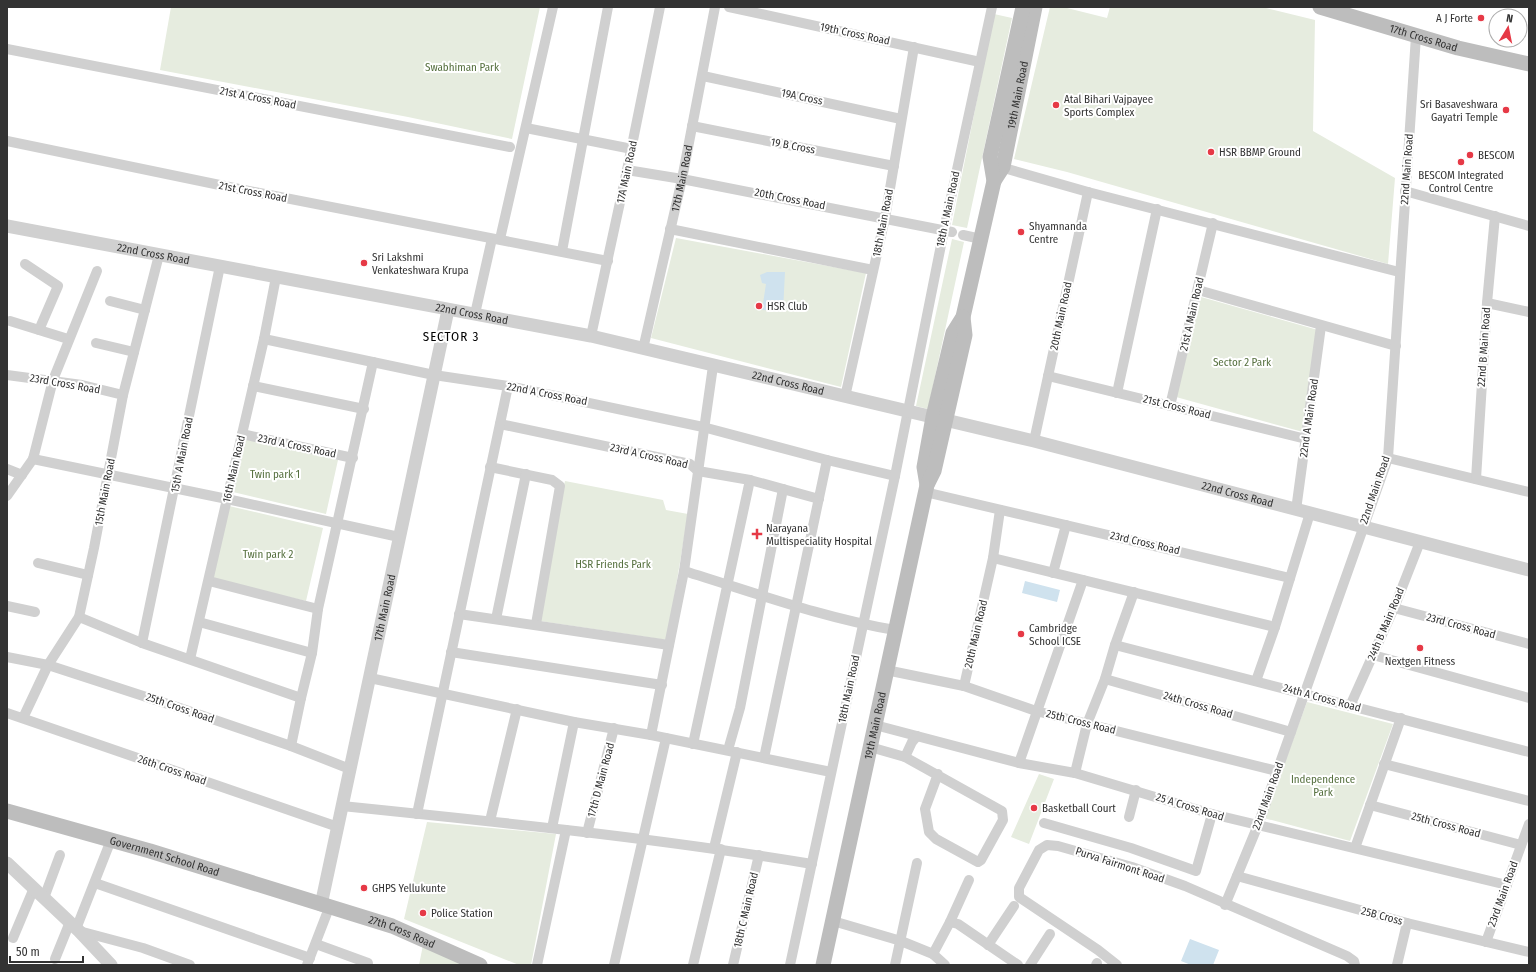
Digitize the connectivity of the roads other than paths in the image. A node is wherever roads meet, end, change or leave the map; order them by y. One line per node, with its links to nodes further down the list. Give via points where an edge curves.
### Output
1 (554, 7): 18 (street)
2 (608, 7): 19 (street)
3 (660, 7): 22 (street, 17A Main Road)
4 (715, 7): 15 (street, 17th Main Road)
5 (729, 7): 11 (street, 19th Cross Road)
6 (992, 7): 13 (street, 18th A Main Road)
7 (1022, 7): 24 (main road, 19th Main Road, via 990,157)
8 (1035, 7): 24 (main road, 19th Main Road)
9 (1320, 7): 10 (main road, 17th Cross Road)
10 (1416, 36): 14 (main road, 17th Cross Road); 28 (street, 22nd Main Road)
11 (914, 47): 13 (street, 19th Cross Road); 16 (street, 18th Main Road)
12 (7, 48): 21 (street, 21st A Cross Road)
13 (980, 62): 36 (street, 18th A Main Road)
14 (1529, 64)
15 (703, 76): 16 (street, 19A Cross); 17 (street, 17th Main Road)
16 (901, 119): 23 (street, 18th Main Road)
17 (692, 126): 23 (street, 19 B Cross); 26 (street, 17th Main Road)
18 (526, 128): 19 (street); 39 (street)
19 (584, 140): 22 (street); 40 (street)
20 (7, 141): 39 (street, 21st Cross Road)
21 (510, 147)
22 (632, 149): 25 (street, 17A Main Road)
23 (894, 166): 31 (street, 18th Main Road)
24 (997, 166): 27 (street); 38 (main road, 19th Main Road)
25 (627, 170): 26 (street, 20th Cross Road); 42 (street, 17A Main Road)
26 (682, 179): 31 (street, 20th Cross Road); 35 (street, 17th Main Road)
27 (1088, 192): 29 (street); 70 (street, 20th Main Road)
28 (1405, 192): 30 (street); 47 (street, 22nd Main Road)
29 (1156, 209): 32 (street); 74 (street)
30 (1495, 216): 34 (street); 51 (street, 22nd B Main Road)
31 (885, 218): 36 (street, 20th Cross Road); 45 (street, 18th Main Road)
32 (1214, 223): 47 (street); 49 (street, 21st A Main Road)
33 (7, 226): 41 (street, 22nd Cross Road)
34 (1529, 226)
35 (670, 229): 45 (street); 64 (street, 17th Main Road)
36 (948, 231): 79 (street, 18th A Main Road)
37 (963, 235): 38 (street)
38 (981, 239): 80 (main road, 19th Main Road, via 963,316 953,334)
39 (496, 241): 40 (street, 21st Cross Road); 55 (street)
40 (562, 251): 42 (street, 21st Cross Road)
41 (159, 255): 44 (street, 22nd Cross Road); 52 (street, 15th Main Road)
42 (608, 261): 59 (street, 17A Main Road)
43 (26, 264): 58 (street, via 58,286)
44 (220, 266): 48 (street, 22nd Cross Road); 99 (street, 15th A Main Road)
45 (873, 270): 76 (street, 18th Main Road)
46 (97, 271): 60 (street)
47 (1399, 272): 63 (street, 22nd Main Road)
48 (276, 277): 53 (street, 22nd Cross Road); 61 (street, 16th Main Road)
49 (1198, 290): 57 (street); 77 (street, 21st A Main Road)
50 (110, 301): 52 (street)
51 (1487, 303): 54 (street); 97 (street, 22nd B Main Road)
52 (145, 310): 65 (street, 15th Main Road)
53 (448, 310): 55 (street, 22nd Cross Road); 69 (street, 17th Main Road)
54 (1529, 312)
55 (475, 314): 59 (street, 22nd Cross Road)
56 (10, 321): 58 (street)
57 (1321, 326): 63 (street); 84 (street, 22nd A Main Road)
58 (39, 330): 60 (street)
59 (591, 336): 64 (street, 22nd Cross Road)
60 (68, 339): 71 (street)
61 (264, 339): 66 (street, 22nd A Cross Road); 72 (street, 16th Main Road)
62 (96, 343): 65 (street)
63 (1396, 346): 88 (street, 22nd Main Road)
64 (643, 349): 67 (street, 22nd Cross Road)
65 (134, 352): 75 (street, 15th Main Road)
66 (373, 362): 69 (street, 22nd A Cross Road); 78 (street)
67 (713, 366): 76 (street, 22nd Cross Road); 82 (street)
68 (7, 375): 71 (street, 23rd Cross Road)
69 (434, 375): 73 (street, 22nd A Cross Road); 112 (street, 17th Main Road)
70 (1048, 376): 74 (street, 21st Cross Road); 85 (street, 20th Main Road)
71 (53, 380): 75 (street, 23rd Cross Road); 86 (street)
72 (253, 386): 78 (street); 83 (street, 16th Main Road)
73 (508, 386): 81 (street); 82 (street, 22nd A Cross Road)
74 (1117, 393): 77 (street, 21st Cross Road)
75 (123, 396): 95 (street, 15th Main Road)
76 (845, 397): 79 (street, 22nd Cross Road)
77 (1170, 406): 84 (street, 21st Cross Road)
78 (364, 409): 87 (street)
79 (906, 412): 80 (street, 22nd Cross Road); 96 (street, 18th Main Road)
80 (939, 419): 85 (street, 22nd Cross Road); 101 (main road, 19th Main Road, via 934,471)
81 (500, 424): 90 (street); 92 (street, 23rd A Cross Road, via 690,464)
82 (703, 426): 89 (street, 22nd A Cross Road); 92 (street)
83 (242, 434): 87 (street, 23rd A Cross Road); 104 (street, 16th Main Road)
84 (1306, 439): 107 (street, 22nd A Main Road)
85 (1034, 441): 107 (street, 22nd Cross Road)
86 (33, 458): 94 (street); 95 (street)
87 (353, 458): 109 (street)
88 (1388, 458): 97 (street); 111 (street, 22nd Main Road)
89 (827, 460): 96 (street, 22nd A Cross Road); 105 (street)
90 (490, 467): 93 (street); 131 (street)
91 (7, 469): 94 (street)
92 (698, 471): 98 (street, 23rd A Cross Road); 117 (street)
93 (526, 474): 133 (street); 135 (street, via 552,480 560,486)
94 (22, 475): 103 (street)
95 (108, 475): 99 (street); 119 (street, 15th Main Road)
96 (895, 476): 136 (street, 18th Main Road)
97 (1476, 479): 102 (street)
98 (750, 480): 100 (street, 23rd A Cross Road); 123 (street)
99 (175, 488): 104 (street); 139 (street, 15th A Main Road)
100 (783, 489): 105 (street, 23rd A Cross Road); 125 (street)
101 (926, 489): 106 (street, 23rd Cross Road); 138 (main road, 19th Main Road)
102 (1529, 492)
103 (7, 496)
104 (227, 499): 109 (street); 122 (street, 16th Main Road)
105 (819, 499): 127 (street)
106 (1000, 510): 110 (street, 23rd Cross Road); 114 (street, 20th Main Road)
107 (1296, 510): 108 (street, 22nd Cross Road)
108 (1310, 513): 111 (street, 22nd Cross Road); 120 (street)
109 (337, 524): 112 (street); 128 (street)
110 (1066, 524): 118 (street); 120 (street, 23rd Cross Road)
111 (1362, 527): 113 (street, 22nd Cross Road); 155 (street, 22nd Main Road)
112 (399, 537): 150 (street, 17th Main Road)
113 (1420, 542): 116 (street, 22nd Cross Road); 129 (street, 24th B Main Road)
114 (993, 558): 118 (street); 154 (street, 20th Main Road)
115 (38, 563): 119 (street)
116 (1529, 570)
117 (684, 571): 123 (street); 141 (street)
118 (1053, 573): 121 (street)
119 (88, 575): 132 (street, 15th Main Road)
120 (1290, 578): 137 (street)
121 (1083, 580): 124 (street); 161 (street)
122 (209, 581): 128 (street); 134 (street, 16th Main Road)
123 (728, 585): 125 (street); 173 (street)
124 (1134, 592): 137 (street); 142 (street)
125 (763, 596): 127 (street); 176 (street)
126 (7, 606): 130 (street)
127 (796, 606): 136 (street); 179 (street)
128 (318, 608): 144 (street)
129 (1394, 608): 140 (street, 23rd Cross Road); 145 (street, 24th B Main Road)
130 (35, 612)
131 (459, 614): 133 (street); 143 (street)
132 (79, 617): 139 (street); 148 (street, 15th Main Road)
133 (496, 619): 135 (street)
134 (199, 622): 144 (street); 147 (street, 16th Main Road)
135 (536, 624): 141 (street)
136 (863, 624): 138 (street); 184 (street, 18th Main Road)
137 (1275, 628): 152 (street)
138 (895, 630): 149 (main road, 19th Main Road)
139 (142, 643): 147 (street)
140 (1529, 644)
141 (670, 645): 153 (street)
142 (1115, 645): 151 (street); 152 (street, 24th A Cross Road)
143 (451, 652): 153 (street); 156 (street)
144 (312, 653): 157 (street)
145 (1374, 655): 158 (street); 159 (street, 24th B Main Road)
146 (7, 657): 148 (street, 25th Cross Road)
147 (190, 659): 157 (street)
148 (48, 664): 163 (street, 15th Main Road); 174 (street, 25th Cross Road)
149 (886, 670): 154 (street, 25th Cross Road); 167 (main road, 19th Main Road)
150 (370, 678): 156 (street); 182 (street, 17th Main Road)
151 (1105, 679): 166 (street); 169 (street, 24th Cross Road)
152 (1256, 681): 155 (street, 24th A Cross Road)
153 (662, 685): 170 (street)
154 (964, 686): 161 (street, 25th Cross Road)
155 (1304, 693): 159 (street, 24th A Cross Road); 169 (street, 22nd Main Road)
156 (442, 694): 160 (street); 192 (street)
157 (302, 698): 174 (street)
158 (1529, 698)
159 (1350, 706): 164 (street, 24th A Cross Road)
160 (517, 709): 165 (street); 195 (street)
161 (1036, 711): 166 (street, 25th Cross Road); 180 (street)
162 (7, 713): 163 (street, 26th Cross Road)
163 (23, 718): 199 (street, 26th Cross Road)
164 (1401, 718): 177 (street, 24th A Cross Road); 181 (street)
165 (574, 722): 168 (street); 200 (street)
166 (1087, 724): 183 (street, 25th Cross Road); 185 (street)
167 (875, 725): 171 (street, 25 A Cross Road); 175 (main road, 19th Main Road)
168 (614, 728): 170 (street); 202 (street, 17th D Main Road)
169 (1291, 732): 183 (street, 22nd Main Road)
170 (651, 735): 172 (street)
171 (917, 736): 178 (street); 180 (street, 25 A Cross Road)
172 (666, 738): 173 (street); 203 (street)
173 (693, 744): 176 (street)
174 (291, 746): 182 (street, 25th Cross Road)
175 (870, 747): 178 (street); 222 (main road, 19th Main Road)
176 (732, 751): 179 (street); 206 (street)
177 (1529, 752)
178 (905, 757): 186 (street)
179 (764, 758): 184 (street)
180 (1019, 763): 185 (street, 25 A Cross Road)
181 (1384, 764): 188 (street); 189 (street)
182 (350, 770): 190 (street, 17th Main Road)
183 (1277, 771): 198 (street, 22nd Main Road)
184 (831, 772): 212 (street, 18th Main Road)
185 (1075, 773): 187 (street, 25 A Cross Road)
186 (938, 774): 186 (street, via 925,809 929,832 936,839 978,862 1003,820 1002,811)
187 (1136, 790): 193 (street, 25 A Cross Road); 194 (street)
188 (1529, 801)
189 (1370, 805): 205 (street, 25th Cross Road); 207 (street)
190 (342, 806): 192 (street); 199 (street, 17th Main Road)
191 (7, 811): 204 (main road, Government School Road)
192 (417, 814): 195 (street)
193 (1212, 814): 196 (street, via 1196,871 1131,848); 198 (street, 25 A Cross Road)
194 (1129, 817)
195 (490, 821): 200 (street)
196 (1044, 823)
197 (1529, 824): 205 (street, 23rd Main Road)
198 (1258, 825): 207 (street, 25 A Cross Road); 213 (street, 22nd Main Road)
199 (338, 827): 220 (street, 17th Main Road)
200 (552, 828): 201 (street)
201 (566, 830): 202 (street); 240 (street)
202 (587, 833): 203 (street)
203 (643, 839): 206 (street); 241 (street)
204 (111, 840): 215 (street); 220 (main road, Government School Road)
205 (1521, 845): 216 (street, 23rd Main Road)
206 (718, 848): 209 (street); 242 (street)
207 (1355, 848): 216 (street, 25 A Cross Road)
208 (60, 855): 218 (street)
209 (759, 855): 212 (street); 243 (street, 18th C Main Road)
210 (7, 863): 217 (street)
211 (917, 863): 228 (street)
212 (812, 864): 244 (street, 18th Main Road)
213 (1237, 876): 219 (street, 22nd Main Road); 224 (street, 25B Cross)
214 (969, 880): 223 (street)
215 (95, 883): 225 (street); 235 (street)
216 (1507, 885): 229 (street, 23rd Main Road)
217 (34, 888): 218 (street); 227 (street)
218 (44, 898): 225 (street)
219 (1225, 905): 250 (street, Purva Fairmont Road, via 1184,886 1121,863 1058,846 1043,847 1019,888 1019,897); 251 (street, Purva Fairmont Road, via 1347,956)
220 (325, 906): 230 (street); 239 (main road, 27th Cross Road, via 392,926)
221 (1014, 906): 231 (street)
222 (833, 922): 228 (street); 245 (main road, 19th Main Road)
223 (950, 922): 231 (street, via 958,924); 233 (street)
224 (1407, 923): 229 (street, 25B Cross); 252 (street)
225 (75, 927): 234 (street); 237 (street); 238 (street)
226 (1050, 934): 249 (street)
227 (13, 938)
228 (901, 941): 233 (street); 246 (street)
229 (1486, 942): 232 (street, 25B Cross)
230 (316, 944): 235 (street); 236 (street)
231 (988, 945): 248 (street)
232 (1529, 952)
233 (933, 954): 247 (street)
234 (55, 959)
235 (309, 962)
236 (368, 963)
237 (111, 965)
238 (190, 965)
239 (480, 965)
240 (537, 965)
241 (614, 965)
242 (693, 965)
243 (734, 965)
244 (790, 965)
245 (824, 965)
246 (895, 965)
247 (945, 965)
248 (1018, 965)
249 (1030, 965)
250 (1117, 965)
251 (1355, 965)
252 (1397, 965)

